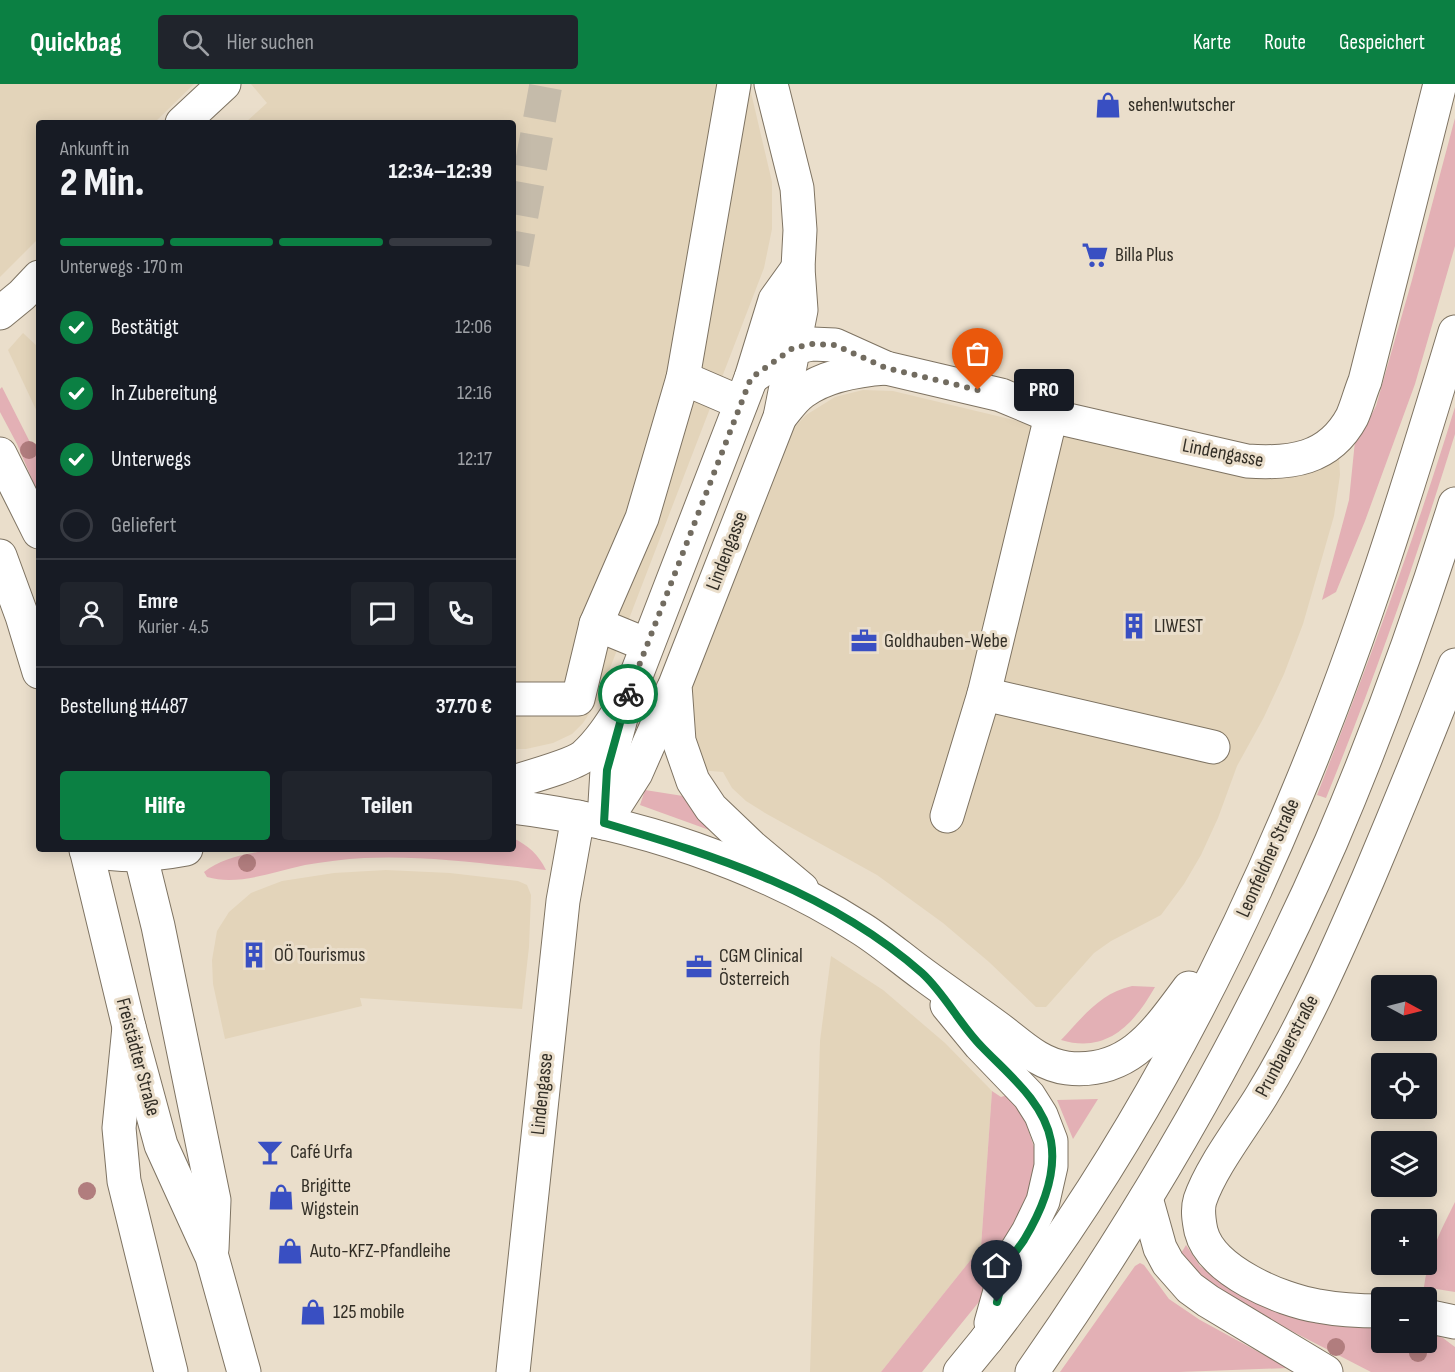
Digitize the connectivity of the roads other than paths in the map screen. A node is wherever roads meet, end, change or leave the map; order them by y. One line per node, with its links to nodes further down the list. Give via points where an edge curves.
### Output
1 (224, 84): 5 (main road)
2 (734, 84): 12 (main road)
3 (771, 84): 6 (main road, Lindengasse, via 797,188)
4 (1440, 84): 14 (main road, Lindengasse, via 1365,381 1352,416 1337,439 1307,457 1276,463 1247,461)
5 (185, 120)
6 (798, 268): 10 (main road, Lindengasse, via 801,310); 13 (main road, Lindengasse, via 775,300)
7 (36, 280): 8 (main road)
8 (0, 313)
9 (1455, 332): 37 (main road, Leonfeldner Straße, via 1374,590 1297,794)
10 (793, 348): 11 (main road, Lindengasse, via 835,345); 13 (main road, Lindengasse); 15 (main road, Lindengasse)
11 (886, 368): 14 (main road, Lindengasse, via 1001,395); 15 (main road, Lindengasse, via 829,378 802,392)
12 (683, 378): 13 (main road); 20 (main road, via 642,518)
13 (746, 390): 21 (main road, Lindengasse)
14 (1051, 416): 25 (main road)
15 (780, 417): 24 (main road, Lindengasse)
16 (0, 454): 18 (main road)
17 (1455, 504): 40 (main road, via 1385,709 1330,843 1272,968)
18 (36, 526)
19 (0, 556): 22 (main road)
20 (596, 624): 21 (main road); 26 (main road, via 578,699)
21 (647, 645): 27 (main road, Lindengasse)
22 (36, 662)
23 (1455, 665): 42 (main road, Prunbauerstraße, via 1339,947 1263,1093 1212,1175 1198,1213 1201,1233 1211,1252 1254,1284 1316,1306)
24 (675, 685): 32 (main road, Lindengasse, via 636,773); 36 (main road, Lindengasse, via 679,741 693,782 711,808)
25 (984, 694): 28 (main road); 31 (main road)
26 (516, 699)
27 (627, 699): 29 (main road, Lindengasse, via 605,733 583,757); 32 (main road, Lindengasse)
28 (1213, 747)
29 (516, 781)
30 (516, 808): 32 (main road)
31 (947, 816)
32 (591, 820): 36 (main road, via 695,850); 48 (main road, Lindengasse, via 563,901)
33 (87, 852): 39 (main road, Freistädter Straße)
34 (100, 852): 35 (main road)
35 (140, 853): 41 (main road, Freistädter Straße, via 214,1200)
36 (814, 900): 38 (main road, via 865,930)
37 (1246, 909): 38 (main road, via 1150,1039 1102,1066 1051,1065); 45 (main road, Leonfeldner Straße, via 1170,1059 1111,1161 1049,1256)
38 (924, 975): 45 (main road, via 980,1045 1029,1096 1051,1141 1048,1186 1037,1216 1007,1266)
39 (129, 1027): 41 (main road, Freistädter Straße, via 161,1145); 46 (main road, via 119,1128 124,1181)
40 (1146, 1198): 50 (main road); 51 (main road, via 1164,1255 1190,1288)
41 (212, 1257): 47 (main road, Freistädter Straße)
42 (1371, 1311)
43 (1437, 1318): 44 (main road)
44 (1455, 1322)
45 (987, 1339): 49 (main road, Leonfeldner Straße)
46 (171, 1372)
47 (244, 1372)
48 (513, 1372)
49 (960, 1372)
50 (1032, 1372)
51 (1326, 1372)

